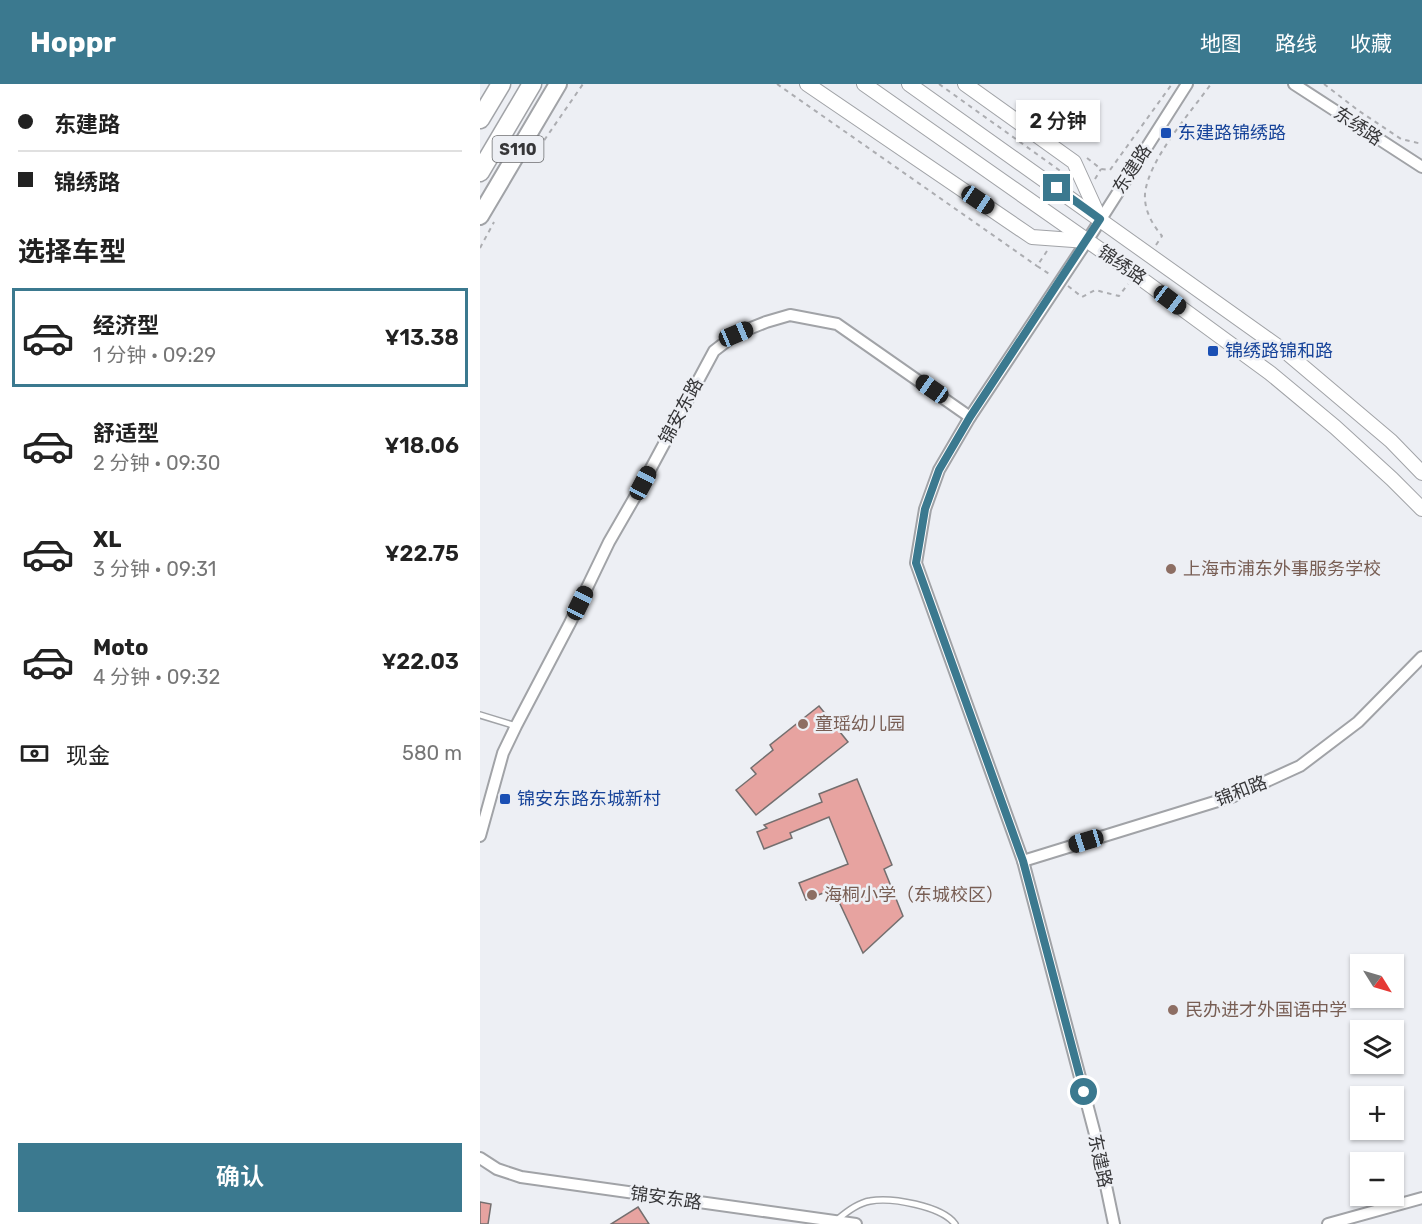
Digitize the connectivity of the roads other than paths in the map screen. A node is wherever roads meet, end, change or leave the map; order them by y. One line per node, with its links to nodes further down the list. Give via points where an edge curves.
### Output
1 (501, 84): 10 (highway)
2 (532, 84): 12 (highway)
3 (559, 84): 13 (main road, S110)
4 (807, 84): 15 (main road, via 1032,237)
5 (864, 84): 15 (main road, 锦绣路)
6 (909, 84): 14 (main road, 锦绣路)
7 (965, 84): 14 (main road, via 1074,162)
8 (1187, 84): 14 (street, 东建路)
9 (1294, 84): 11 (street, 东绣路)
10 (480, 119)
11 (1421, 166)
12 (480, 172)
13 (488, 218)
14 (1100, 219): 15 (street, 东建路); 17 (main road, 锦绣路, via 1287,353 1391,441)
15 (1087, 241): 16 (street, 东建路); 18 (main road, 锦绣路, via 1270,373)
16 (970, 417): 21 (street, 锦安东路, via 837,324 790,315 736,334 714,351 609,542); 23 (street, 东建路, via 939,470 925,509 916,563)
17 (1422, 473)
18 (1422, 509)
19 (1422, 657): 23 (street, 锦和路, via 1358,722 1300,766 1234,796)
20 (480, 715): 21 (lane)
21 (516, 726): 22 (street, 锦安东路, via 503,753)
22 (480, 836)
23 (1023, 861): 29 (street, 东建路, via 1096,1138)
24 (480, 1158): 26 (street, 锦安东路, via 521,1177)
25 (1422, 1198): 30 (street)
26 (835, 1223): 27 (street, 锦安东路); 28 (lane, via 868,1201 888,1200 934,1209)
27 (855, 1224)
28 (955, 1224)
29 (1114, 1224)
30 (1328, 1224)

